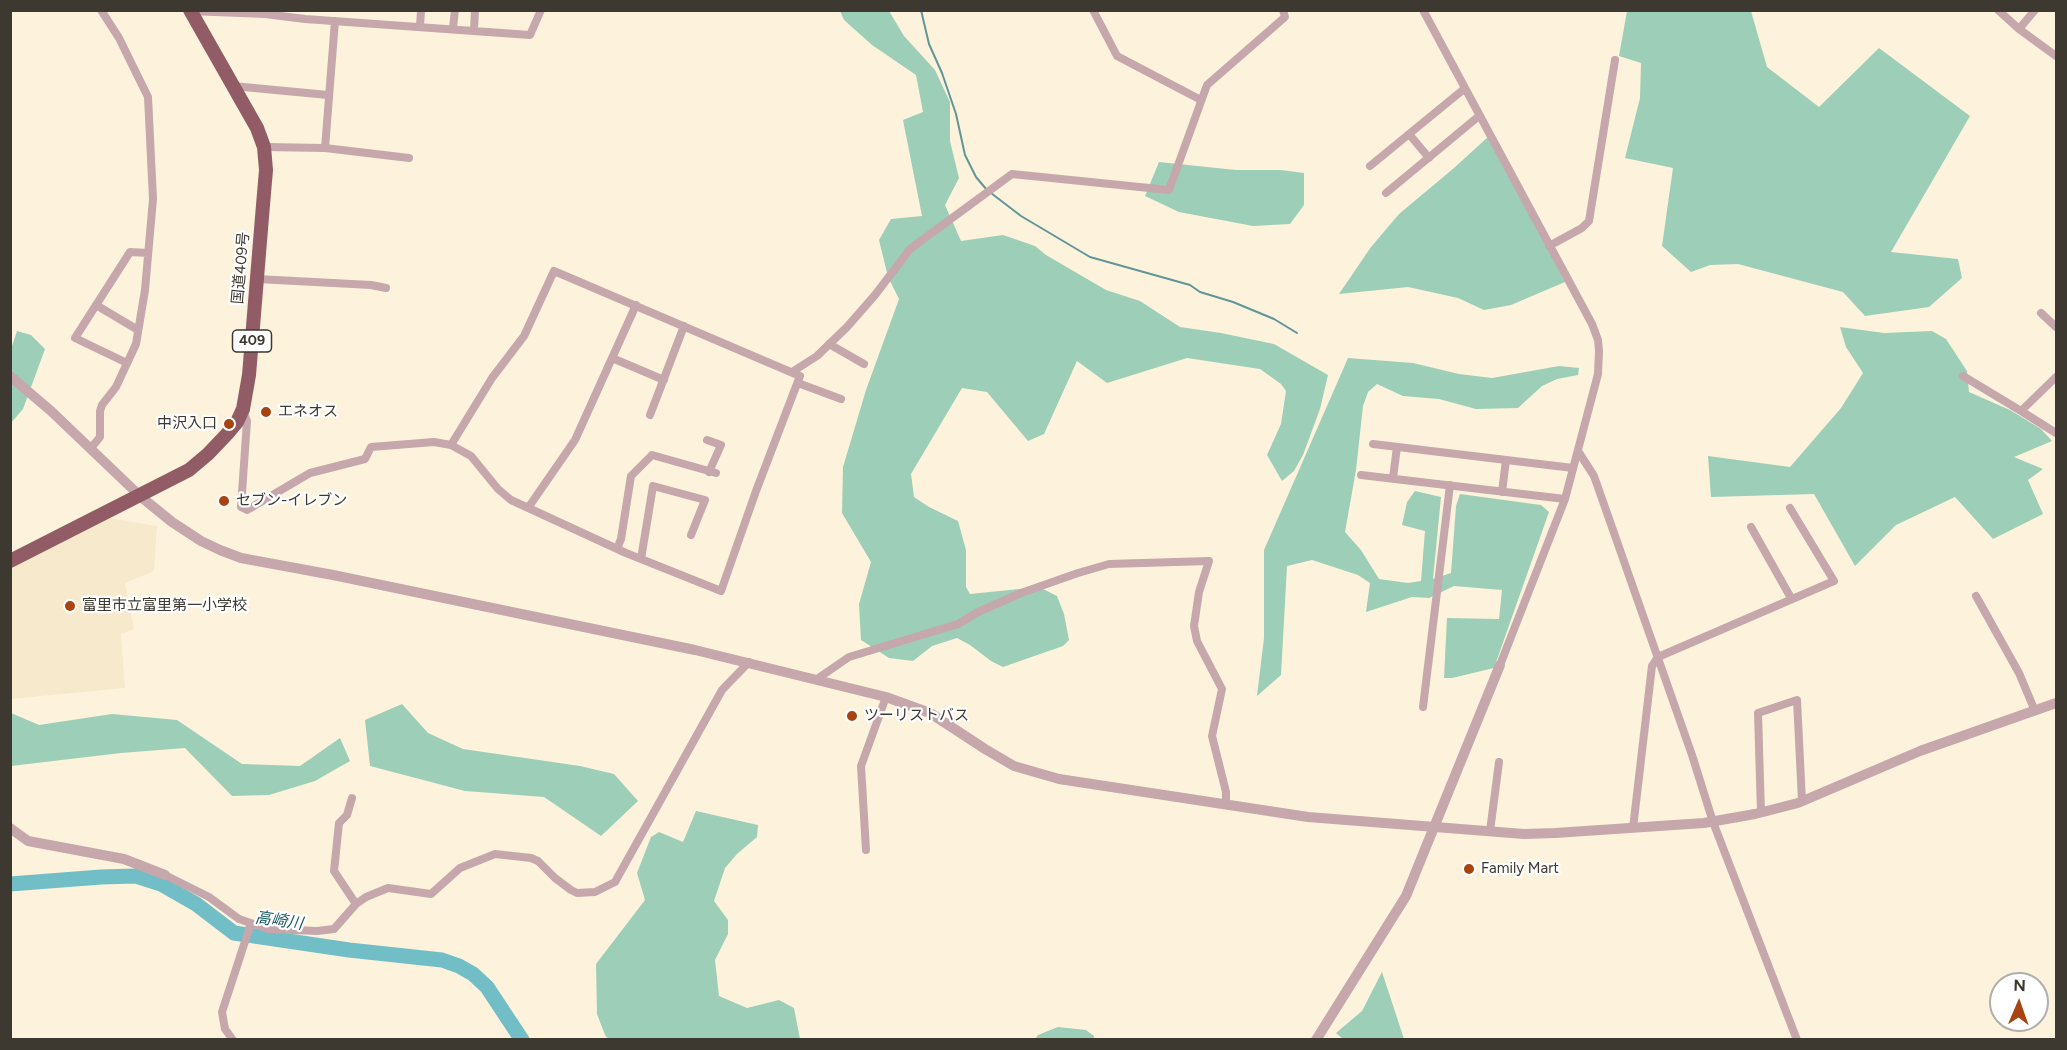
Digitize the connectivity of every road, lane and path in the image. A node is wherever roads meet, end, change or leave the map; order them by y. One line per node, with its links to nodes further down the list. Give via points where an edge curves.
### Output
1 (101, 10): 33 (street, via 148,97 153,199)
2 (422, 10): 14 (street)
3 (454, 10): 15 (street)
4 (475, 10): 17 (street)
5 (541, 10): 17 (street, via 530,35)
6 (1092, 10): 23 (street, via 1117,56)
7 (1283, 10): 23 (street, via 1286,17 1207,85)
8 (1423, 10): 21 (street)
9 (1998, 10): 16 (street)
10 (2035, 10): 16 (street)
11 (190, 11): 12 (street); 20 (highway, 国道409号 / 409)
12 (305, 15): 13 (street)
13 (335, 21): 14 (street); 22 (street)
14 (420, 26): 15 (street)
15 (453, 28): 17 (street)
16 (2019, 29): 18 (street)
17 (474, 30)
18 (2056, 56)
19 (1615, 60): 32 (street, via 1589,221)
20 (233, 86): 22 (street); 26 (highway, 国道409号 / 409)
21 (1464, 89): 24 (street); 25 (street)
22 (328, 95): 27 (street)
23 (1201, 100): 42 (street, via 1169,190 1012,174 910,249)
24 (1479, 116): 29 (street); 32 (street)
25 (1409, 134): 29 (street); 30 (street)
26 (264, 147): 27 (street); 34 (highway, 国道409号 / 409, via 266,170)
27 (324, 148): 28 (street)
28 (409, 158)
29 (1429, 158): 31 (street)
30 (1370, 166)
31 (1386, 193)
32 (1549, 246): 62 (street, via 1592,324 1599,351 1598,374)
33 (148, 253): 36 (street, via 130,252); 41 (street)
34 (257, 279): 35 (street); 53 (highway, 国道409号 / 409)
35 (386, 288)
36 (96, 305): 41 (street); 44 (street, via 75,338)
37 (636, 305): 39 (street); 43 (street); 59 (street, via 554,271 524,336 492,378)
38 (2042, 313): 40 (street)
39 (684, 326): 46 (street); 50 (street)
40 (2056, 327)
41 (138, 330): 44 (street)
42 (830, 344): 45 (street); 46 (street)
43 (612, 358): 50 (street); 71 (street, via 575,440)
44 (127, 363): 61 (street, via 102,405 100,437)
45 (864, 364)
46 (792, 372): 51 (street, via 800,376)
47 (10, 376): 61 (street)
48 (1963, 376): 54 (street)
49 (2056, 377): 54 (street)
50 (664, 380): 55 (street)
51 (798, 383): 52 (street); 76 (street, via 721,591)
52 (842, 399)
53 (243, 409): 59 (street, via 247,421 241,507 247,510 310,473 365,459 371,447 434,442); 69 (highway, 国道409号 / 409, via 237,422 198,463)
54 (2021, 411): 56 (street)
55 (650, 415)
56 (2056, 433)
57 (706, 440): 75 (street, via 721,445 713,472 652,455 631,476)
58 (1373, 444): 60 (street)
59 (451, 445): 71 (street, via 471,456 511,500)
60 (1398, 447): 63 (street); 66 (street)
61 (91, 448): 69 (street)
62 (1578, 451): 64 (street); 80 (street, via 1594,476)
63 (1506, 460): 64 (street); 68 (street)
64 (1573, 468): 70 (street)
65 (1361, 475): 66 (street)
66 (1394, 478): 67 (street)
67 (1450, 485): 68 (street); 86 (street)
68 (1502, 492): 70 (street)
69 (140, 496): 77 (highway, 国道409号 / 409); 81 (street, via 201,541 241,558)
70 (1565, 499): 82 (street)
71 (528, 508): 75 (street)
72 (1790, 508): 79 (street, via 1834,581)
73 (1751, 527): 79 (street)
74 (691, 535): 76 (street, via 705,500 653,486)
75 (616, 549): 76 (street)
76 (641, 559)
77 (10, 561)
78 (1976, 596): 87 (street, via 2019,673)
79 (1791, 598): 80 (street)
80 (1658, 657): 93 (street); 96 (street, via 1652,666)
81 (749, 662): 83 (street); 100 (street, via 722,690 615,882 595,892 577,892 538,861 495,854 460,868 432,894 388,888)
82 (1500, 665): 94 (street)
83 (817, 679): 84 (street); 91 (street, via 849,657 958,624 1021,593 1078,573 1108,564 1209,561 1194,626 1197,641 1222,689 1212,736)
84 (886, 696): 91 (street, via 930,713 1014,766 1029,771); 98 (street, via 861,766)
85 (2056, 703): 87 (street)
86 (1424, 707)
87 (2035, 711): 90 (street, via 1920,751)
88 (1499, 762): 97 (street)
89 (352, 798): 100 (street, via 347,815 339,823 334,871)
90 (1802, 801): 92 (street); 92 (street, via 1797,700 1758,713)
91 (1226, 804): 94 (street, via 1308,817)
92 (1761, 813): 93 (street)
93 (1713, 822): 96 (street); 104 (street)
94 (1434, 827): 97 (street); 103 (street, via 1406,896)
95 (10, 828): 99 (street, via 28,841 124,859)
96 (1633, 828): 97 (street, via 1555,833)
97 (1490, 831)
98 (866, 850)
99 (165, 875): 101 (street)
100 (356, 904): 101 (street, via 334,929 268,929)
101 (251, 923): 102 (street, via 222,1012)
102 (232, 1040)
103 (1316, 1040)
104 (1797, 1040)

